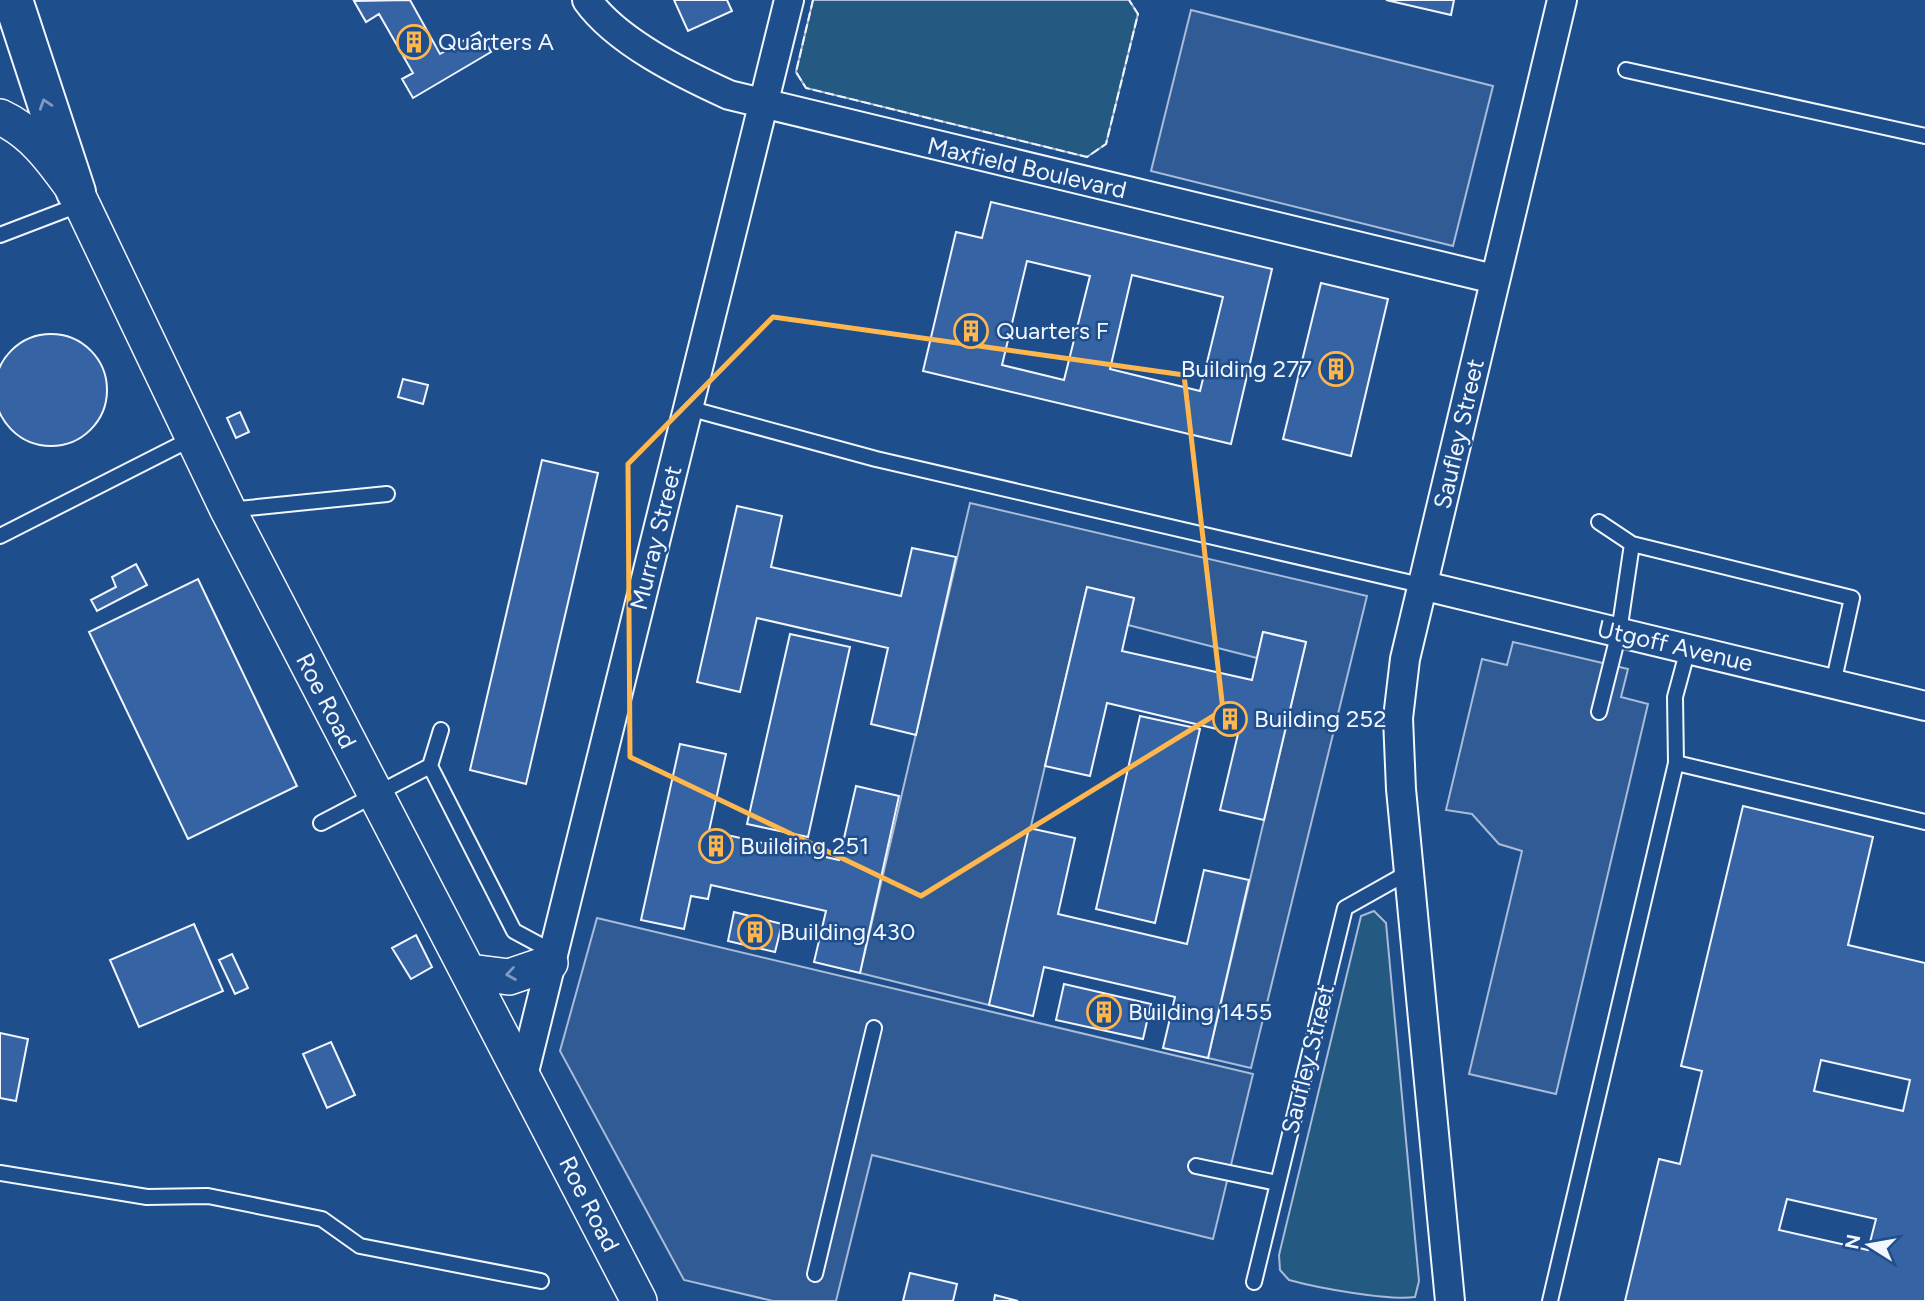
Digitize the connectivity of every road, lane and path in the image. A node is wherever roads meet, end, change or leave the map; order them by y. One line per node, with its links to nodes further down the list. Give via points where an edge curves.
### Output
1 (13, 0): 9 (main road, one-way to 1)
2 (587, 0): 6 (street, Maxfield Boulevard, via 620,32 678,72)
3 (789, 0): 6 (street, Murray Street)
4 (1562, 0): 11 (street, Saufley Street)
5 (1626, 70): 8 (lane)
6 (764, 106): 11 (street, Maxfield Boulevard); 12 (street, Murray Street)
7 (0, 117): 9 (street, Roe Road, via 44,148)
8 (1925, 136)
9 (78, 198): 10 (lane); 13 (street, Roe Road)
10 (0, 235)
11 (1494, 279): 19 (street, Saufley Street)
12 (688, 408): 19 (lane, via 876,459); 32 (street, Murray Street)
13 (194, 438): 15 (street, Roe Road); 17 (lane)
14 (387, 495): 15 (lane)
15 (228, 510): 28 (street, Roe Road)
16 (1599, 522): 18 (lane)
17 (0, 536)
18 (1632, 544): 20 (lane); 22 (lane, via 1852,598)
19 (1425, 586): 20 (street, Utgoff Avenue); 31 (street, Saufley Street, via 1405,659 1398,718)
20 (1619, 632): 21 (street, Utgoff Avenue); 24 (lane)
21 (1688, 649): 22 (street, Utgoff Avenue); 26 (lane, via 1675,697)
22 (1833, 684): 23 (street, Utgoff Avenue)
23 (1925, 706)
24 (1599, 712)
25 (441, 730): 27 (lane)
26 (1676, 763): 29 (lane); 44 (lane)
27 (430, 766): 28 (lane); 32 (lane, via 514,931)
28 (374, 794): 30 (lane); 33 (street, Roe Road)
29 (1924, 816)
30 (321, 823)
31 (1409, 872): 38 (lane, Saufley Street, via 1345,908); 43 (street, Saufley Street)
32 (551, 957): 33 (street, one-way to 33, via 509,977); 35 (street, Murray Street)
33 (470, 972): 35 (street, Roe Road)
34 (874, 1028): 39 (lane)
35 (523, 1076): 42 (street, Roe Road)
36 (1196, 1166): 38 (lane)
37 (0, 1173): 40 (lane, via 147,1197 208,1196 322,1219 360,1246)
38 (1277, 1183): 41 (lane, Saufley Street)
39 (815, 1274)
40 (541, 1281)
41 (1254, 1282)
42 (639, 1301)
43 (1450, 1301)
44 (1550, 1301)

